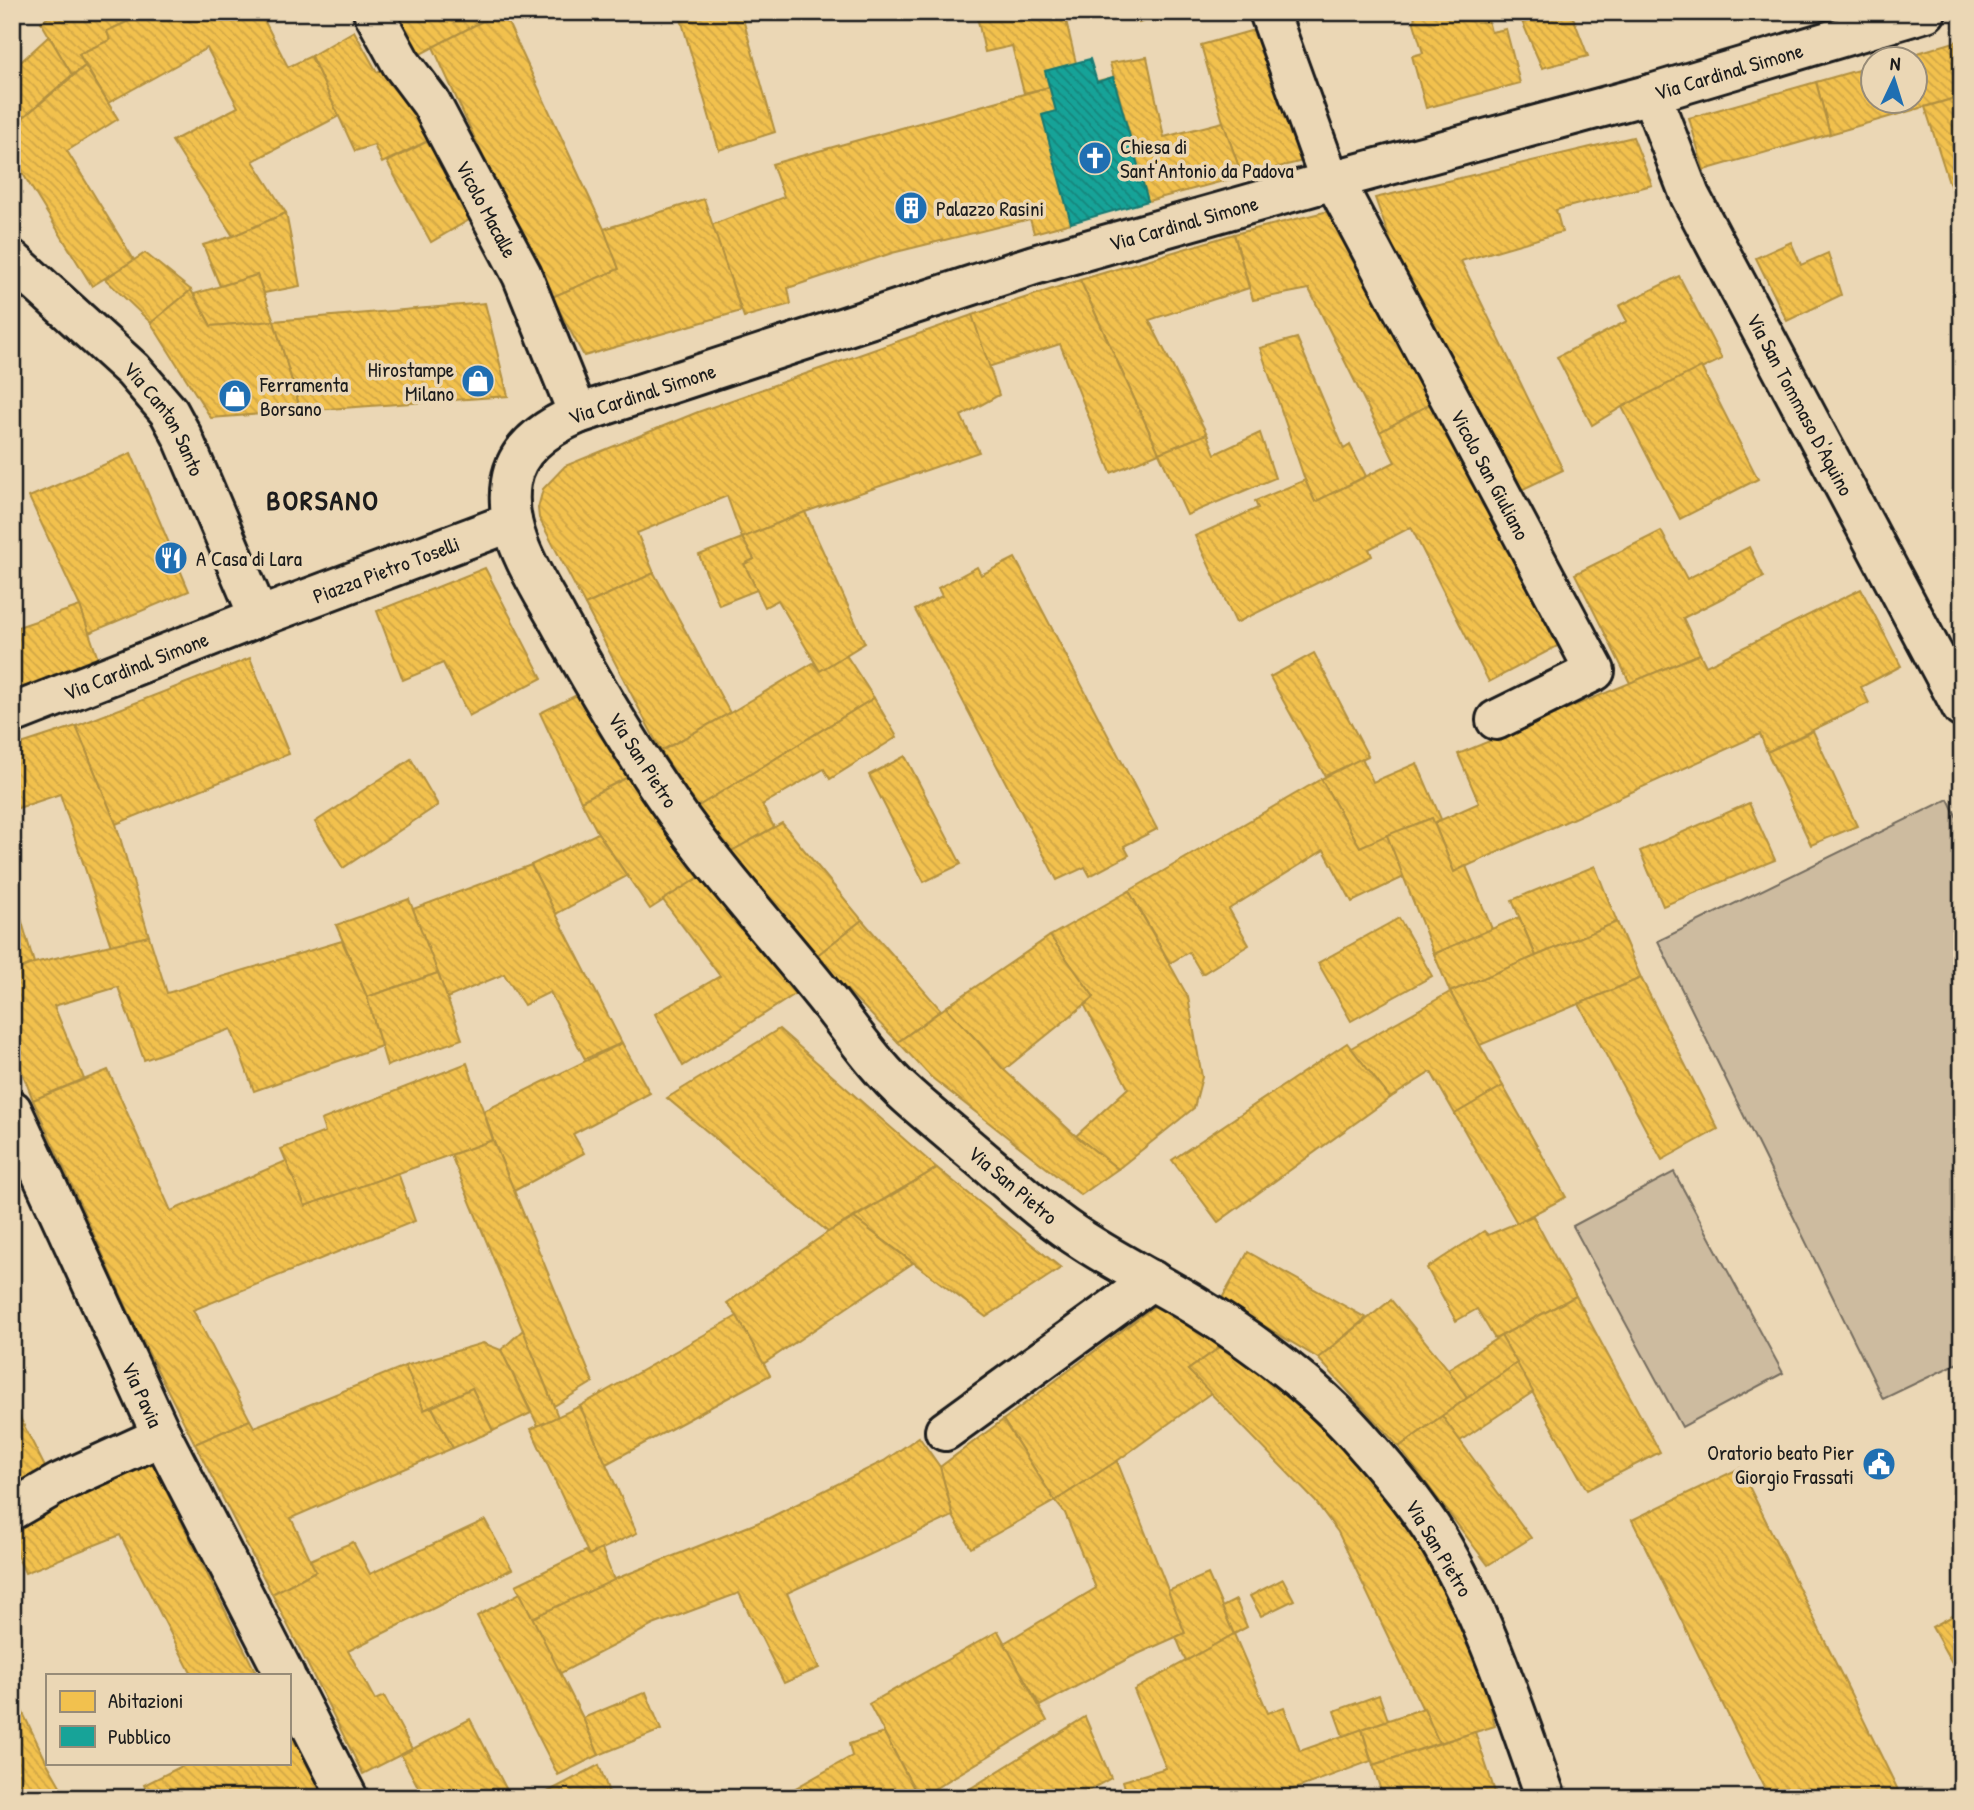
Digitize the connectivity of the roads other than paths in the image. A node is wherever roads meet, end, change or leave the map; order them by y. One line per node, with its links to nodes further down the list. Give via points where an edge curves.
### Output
1 (373, 12): 7 (street, Vicolo Macalle, via 401,63 431,103 522,275)
2 (1269, 12): 5 (street, via 1325,167)
3 (1926, 12): 4 (street, Via Cardinal Simone)
4 (1651, 94): 5 (street, Via Cardinal Simone); 10 (street, Via San Tommaso D'Aquino, via 1690,196)
5 (1334, 180): 7 (street, Via Cardinal Simone, via 1034,265); 12 (street, Vicolo San Giuliano, via 1595,671)
6 (12, 260): 9 (street, Via Canton Santo, via 126,363 169,412)
7 (578, 414): 8 (street, Via Cardinal Simone, via 544,432 522,454 511,482)
8 (512, 522): 9 (street, Piazza Pietro Toselli); 14 (street, Via San Pietro, via 522,554 588,676 671,806 881,1070 1049,1217)
9 (259, 617): 11 (street, Via Cardinal Simone)
10 (1962, 708)
11 (12, 714)
12 (1496, 720)
13 (12, 1110): 16 (street, Via Pavia)
14 (1152, 1280): 15 (street); 21 (street, Via San Pietro, via 1302,1381 1356,1434 1414,1504 1436,1535 1483,1625)
15 (946, 1431)
16 (162, 1436): 17 (street); 18 (street, Via Pavia)
17 (12, 1510)
18 (284, 1674)
19 (290, 1685): 20 (street)
20 (348, 1798)
21 (1546, 1798)

